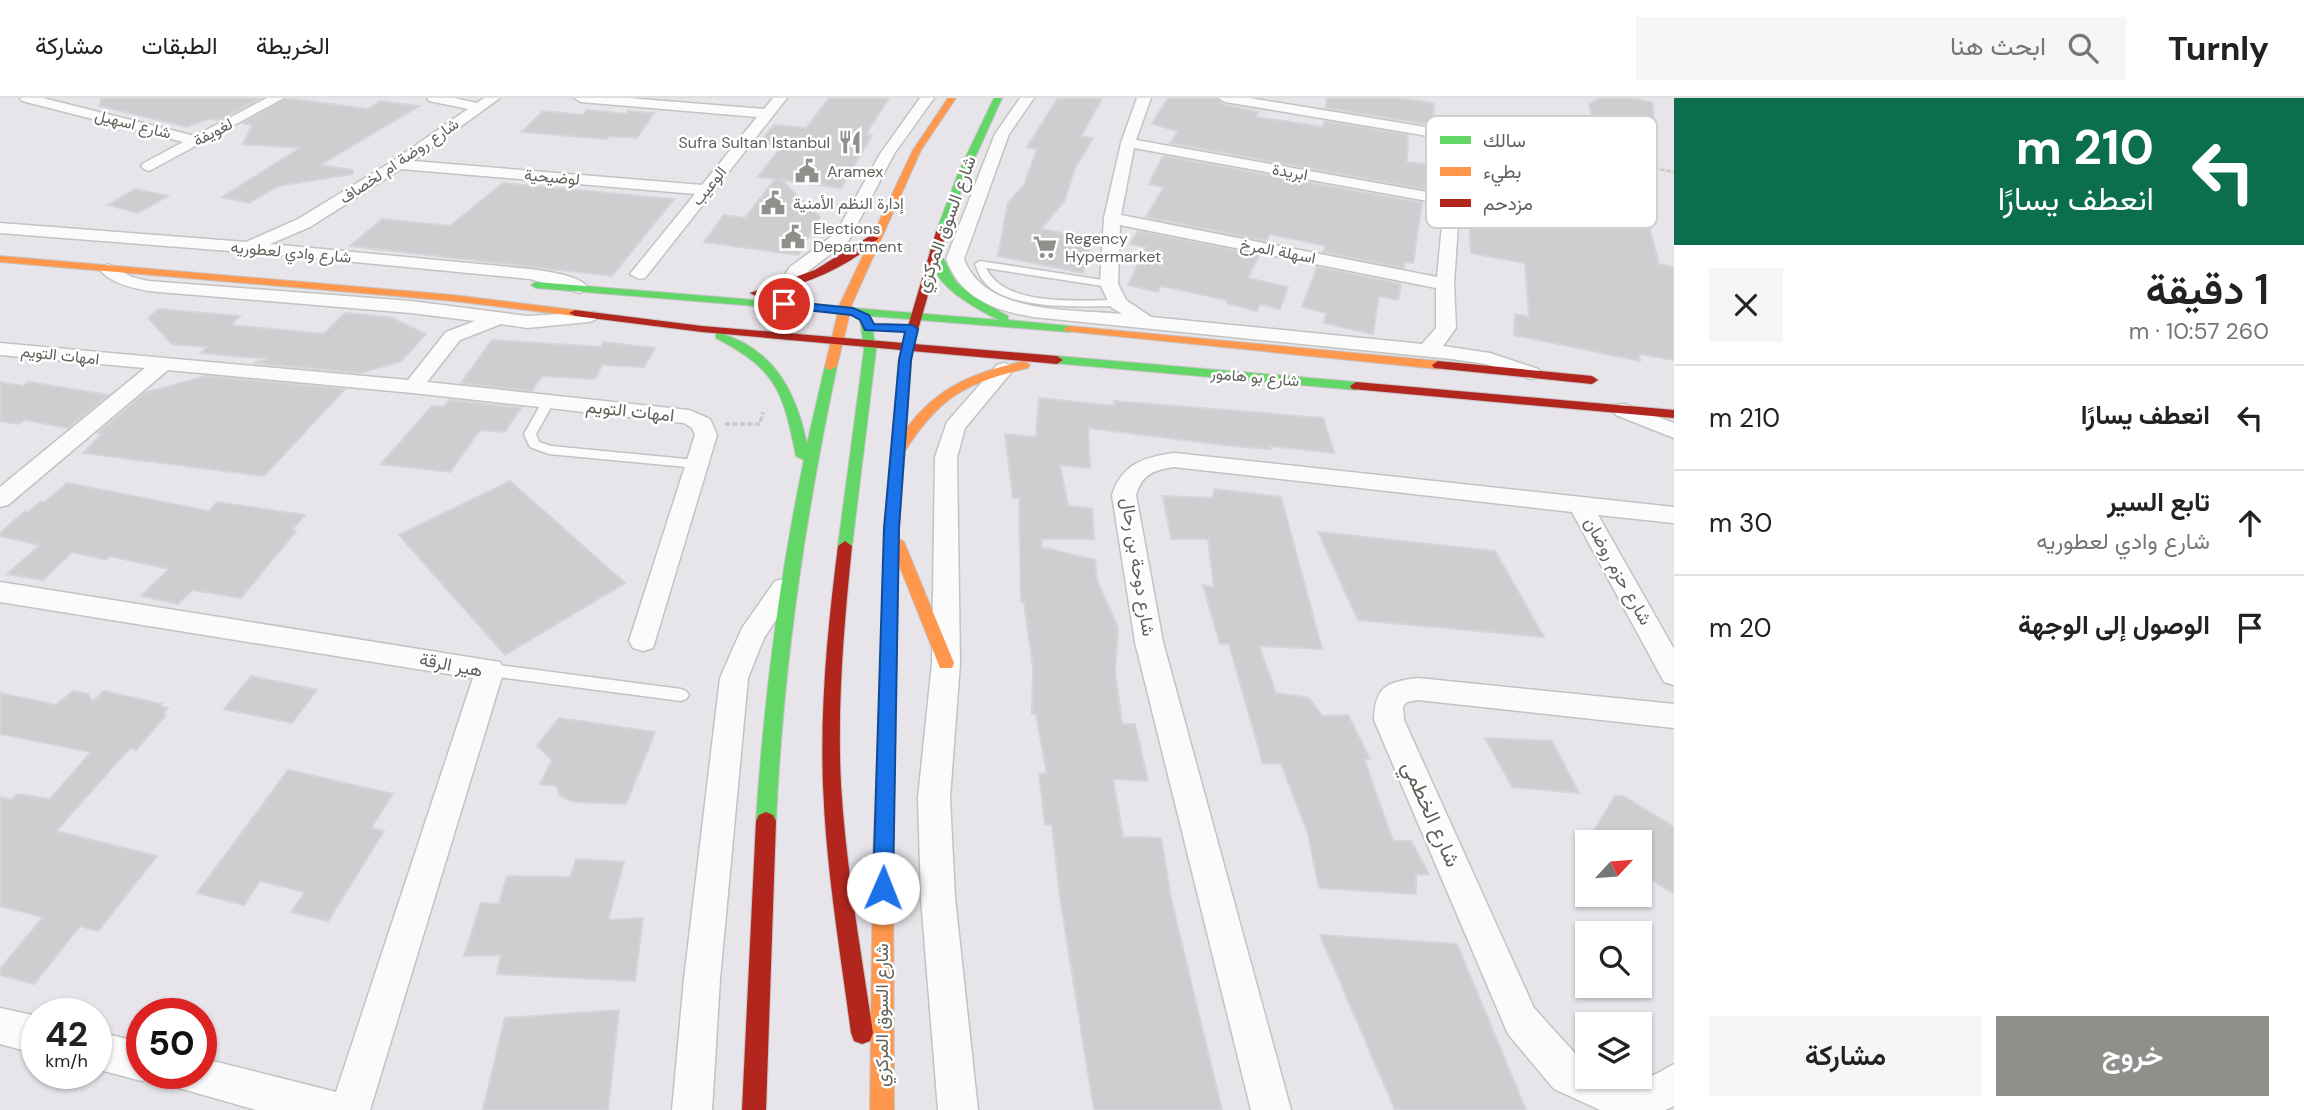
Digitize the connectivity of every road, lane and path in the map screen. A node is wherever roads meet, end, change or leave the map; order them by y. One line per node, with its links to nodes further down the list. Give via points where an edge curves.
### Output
1 (27, 98): 18 (street, شارع اسهيل)
2 (277, 98): 18 (street, لغويفة)
3 (433, 98): 15 (street)
4 (493, 98): 15 (street, شارع روضة ام لخصاف)
5 (581, 98): 16 (street)
6 (780, 98): 16 (street, الوعيب)
7 (927, 98): 40 (street, via 887,154 842,236)
8 (1014, 98): 13 (main road)
9 (1027, 98): 42 (street, شارع السوق المركزي, via 1002,134 955,259 962,278)
10 (1144, 98): 19 (street)
11 (1225, 98): 14 (street)
12 (950, 99): 28 (main road, via 918,150)
13 (995, 103): 32 (main road, شارع السوق المركزي)
14 (1298, 104): 17 (street)
15 (479, 107): 20 (street, شارع روضة ام لخصاف)
16 (768, 114): 22 (street, الوعيب)
17 (1426, 132)
18 (197, 141): 21 (street, لغويفة)
19 (1128, 143): 23 (street, ابريدة); 24 (street)
20 (398, 164): 22 (street, لوضيحية); 25 (street, شارع روضة ام لخصاف)
21 (149, 166)
22 (706, 190): 37 (street, الوعيب)
23 (1426, 196)
24 (1112, 218): 38 (street); 39 (street, اسهلة المرخ)
25 (304, 223): 30 (street, شارع روضة ام لخصاف); 31 (street, via 291,239)
26 (0, 228): 30 (street, شارع وادي لعطوريه)
27 (1450, 228): 39 (street)
28 (876, 237): 40 (main road, via 838,265); 51 (main road)
29 (0, 244): 33 (main road, شارع وادي لعطوريه)
30 (246, 248): 31 (street, شارع وادي لعطوريه); 33 (street, شارع روضة ام لخصاف)
31 (293, 251): 36 (street); 41 (street, شارع وادي لعطوريه, via 530,274)
32 (934, 251): 48 (main road, شارع السوق المركزي); 50 (main road, via 940,271 957,291 986,310)
33 (153, 257): 36 (main road, شارع وادي لعطوريه)
34 (0, 260): 35 (main road)
35 (108, 269): 44 (street, via 126,281 148,286)
36 (355, 273): 41 (main road, شارع وادي لعطوريه)
37 (639, 274)
38 (1109, 284): 45 (street); 45 (lane, via 981,264 982,275 998,291)
39 (1445, 284): 52 (street)
40 (787, 285): 43 (main road)
41 (580, 288): 43 (main road, شارع وادي لعطوريه)
42 (985, 297): 45 (street, شارع بو هامور, via 1014,308)
43 (717, 299): 51 (main road, شارع وادي لعطوريه)
44 (448, 304): 46 (main road); 47 (street); 51 (main road, via 576,300); 54 (street)
45 (1112, 310): 57 (street, شارع بو هامور, via 1146,322)
46 (588, 316): 47 (street, via 546,322); 53 (main road)
47 (500, 319): 54 (street)
48 (914, 322): 49 (main road, شارع بو هامور); 50 (main road, شارع بو هامور); 55 (main road, شارع السوق المركزي); 58 (main road, via 1237,359)
49 (871, 323): 51 (main road, شارع بو هامور); 51 (main road, via 848,331); 55 (main road, شارع بو هامور, via 879,338); 96 (main road, via 835,621 832,787)
50 (1023, 324): 58 (main road, شارع بو هامور)
51 (840, 325): 53 (main road); 75 (main road)
52 (1446, 328): 57 (street); 59 (street)
53 (702, 329): 75 (main road, via 746,348 776,371 794,407)
54 (453, 336): 66 (street)
55 (908, 346): 60 (main road, شارع بو هامور); 73 (main road, شارع السوق المركزي)
56 (0, 349): 62 (street, امهات التويم)
57 (1427, 350): 59 (street, شارع بو هامور); 61 (main road)
58 (1315, 354): 61 (main road, شارع بو هامور)
59 (1490, 359): 64 (street, شارع بو هامور)
60 (1076, 362): 63 (main road); 69 (main road, شارع بو هامور)
61 (1394, 362): 64 (main road, شارع بو هامور)
62 (162, 365): 66 (street, امهات التويم); 76 (street)
63 (1004, 369): 73 (main road, via 964,383 931,404 908,431); 83 (street, via 955,427 948,449)
64 (1535, 374): 65 (main road, شارع بو هامور)
65 (1604, 381)
66 (413, 387): 67 (street, امهات التويم)
67 (548, 402): 71 (street, امهات التويم, via 688,417); 74 (lane, via 530,434 534,444 549,450)
68 (764, 408): 71 (path, via 760,424)
69 (1619, 408): 70 (main road, شارع بو هامور); 72 (street)
70 (1674, 414)
71 (702, 424): 74 (street, via 706,435)
72 (1674, 431)
73 (896, 457): 79 (main road, شارع السوق المركزي)
74 (697, 464): 82 (street)
75 (806, 474): 80 (main road)
76 (0, 499)
77 (1581, 506): 78 (street, شارع دوحة بن رحال); 85 (street, شارع حزم روضان); 99 (street, شارع دوحة بن رحال, via 1174,460 1137,469 1127,481 1124,495 1149,642)
78 (1674, 515)
79 (892, 528): 83 (main road); 97 (main road, شارع السوق المركزي)
80 (789, 580): 94 (street, via 752,635 734,678); 95 (main road, via 769,744)
81 (0, 592): 84 (street, هير الرقة)
82 (643, 641)
83 (946, 663): 98 (street, via 933,798)
84 (490, 670): 86 (lane); 93 (street, هير الرقة)
85 (1674, 674)
86 (681, 695)
87 (1674, 716): 91 (street, شارع الخطمي, via 1418,689 1399,692 1389,702 1389,720 1521,1021 1569,1075 1606,1093 1638,1099 1667,1090)
88 (0, 1026): 89 (street)
89 (21, 1031)
90 (217, 1081): 92 (street)
91 (1674, 1083)
92 (333, 1110)
93 (350, 1110)
94 (692, 1110)
95 (754, 1110)
96 (873, 1110)
97 (882, 1110)
98 (958, 1110)
99 (1271, 1110)

